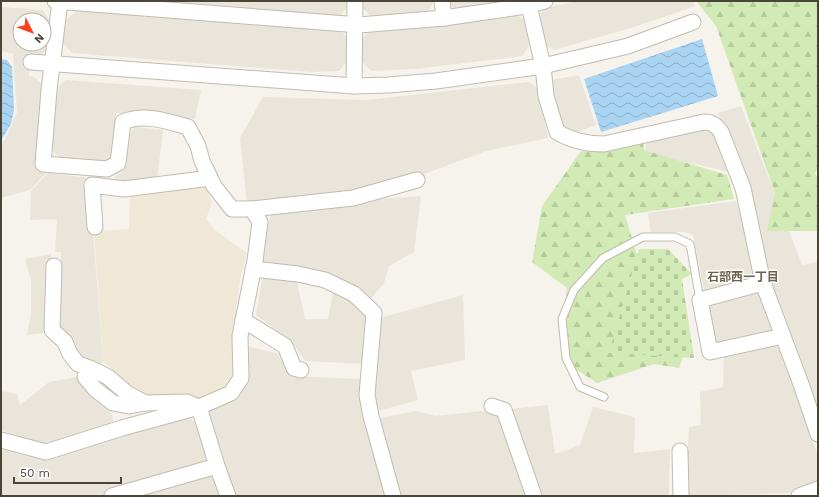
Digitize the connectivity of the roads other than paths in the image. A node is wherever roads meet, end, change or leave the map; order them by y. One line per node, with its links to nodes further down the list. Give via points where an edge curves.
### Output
1 (55, 1): 2 (street)
2 (60, 1): 9 (street); 11 (street)
3 (355, 1): 9 (street)
4 (442, 1): 7 (street)
5 (545, 1): 6 (street)
6 (528, 3): 7 (street); 12 (street)
7 (444, 18): 9 (street)
8 (693, 22): 12 (street, via 628,46)
9 (354, 24): 13 (street)
10 (32, 62): 11 (street)
11 (52, 63): 13 (street); 14 (street, via 44,164 107,169 118,163 123,122 133,118 158,118 188,127)
12 (543, 66): 13 (street, via 436,81); 20 (street, via 546,96 557,132 568,138 604,144 704,122 717,126 743,188)
13 (354, 86)
14 (210, 178): 16 (street, via 232,209); 17 (street, via 124,189 92,184)
15 (417, 180): 16 (street, via 353,198)
16 (252, 209): 19 (street, via 260,222)
17 (95, 227)
18 (54, 266): 27 (street, via 52,330 65,342 78,364 108,377 128,394)
19 (254, 270): 22 (street); 37 (street, via 298,274 325,280 354,294 374,313 367,395)
20 (763, 283): 21 (street); 23 (street)
21 (700, 300): 23 (street, via 710,352); 26 (lane, via 690,244 675,237 644,237 604,258 574,290 562,319 566,358 580,387)
22 (243, 320): 24 (street, via 285,346 294,368); 29 (street, via 240,336 241,378 231,393)
23 (783, 336): 30 (street)
24 (301, 370)
25 (85, 377): 27 (street, via 95,389 112,402 129,406)
26 (604, 397)
27 (145, 403): 29 (street, via 187,402)
28 (492, 406): 38 (street, via 504,410)
29 (199, 407): 31 (street, via 46,452); 33 (street)
30 (818, 434)
31 (1, 440)
32 (680, 451): 39 (street)
33 (217, 466): 35 (street); 36 (street)
34 (818, 489): 40 (street)
35 (112, 496)
36 (228, 496)
37 (393, 496)
38 (534, 496)
39 (681, 496)
40 (799, 496)

